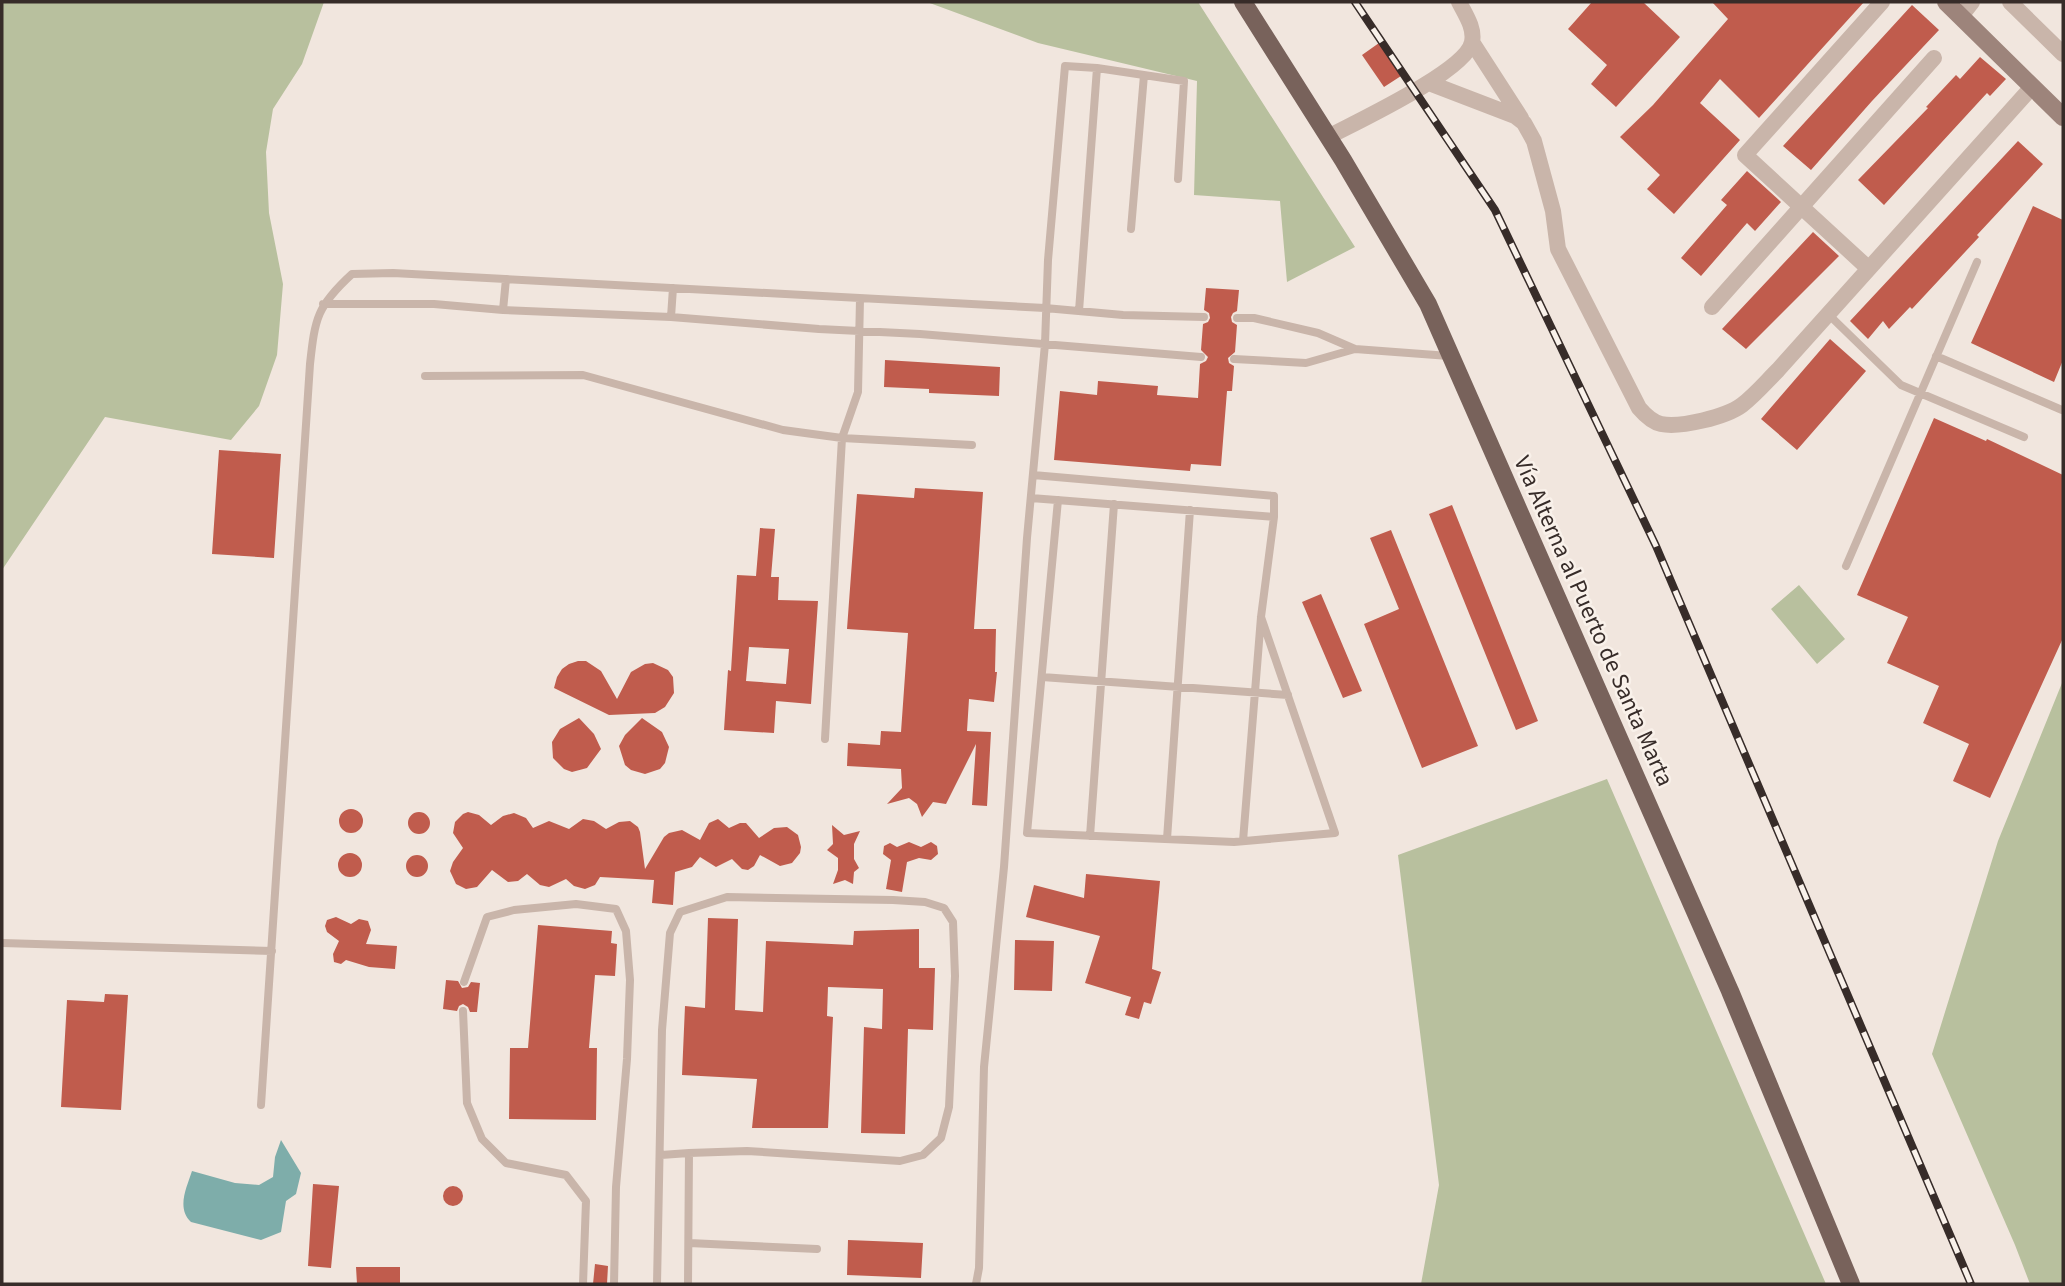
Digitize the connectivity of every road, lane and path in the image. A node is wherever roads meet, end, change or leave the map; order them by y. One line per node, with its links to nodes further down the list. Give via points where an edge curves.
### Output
1 (1243, 2): 16 (main road, Vía Alterna al Puerto de Santa Marta)
2 (1459, 2): 7 (street, via 1472,29)
3 (1882, 2): 18 (street, via 1745,155)
4 (1946, 2): 6 (street)
5 (2010, 2): 8 (street)
6 (1967, 9): 13 (street)
7 (1472, 42): 12 (street, via 1468,54); 15 (street)
8 (2063, 54)
9 (1934, 58): 18 (street)
10 (1097, 68): 11 (lane); 27 (lane, via 1065,66); 29 (lane)
11 (1144, 75): 17 (lane, via 1184,81); 19 (lane)
12 (1429, 83): 15 (street, via 1515,116); 16 (street)
13 (2031, 88): 14 (street); 21 (street)
14 (2063, 117)
15 (1524, 124): 30 (street, via 1534,141 1558,249 1647,417 1660,424 1679,424 1740,407)
16 (1328, 137): 37 (main road, Vía Alterna al Puerto de Santa Marta, via 1428,304)
17 (1178, 179)
18 (1802, 206): 21 (street); 26 (street)
19 (1131, 229)
20 (1977, 262): 38 (lane)
21 (1868, 268): 30 (street)
22 (506, 279): 23 (lane); 25 (lane, via 352,274); 28 (lane)
23 (673, 288): 24 (lane); 31 (lane)
24 (860, 299): 27 (lane); 34 (lane)
25 (323, 304): 28 (lane, via 434,304); 65 (lane, via 314,325 310,364)
26 (1712, 307)
27 (1045, 309): 29 (lane); 35 (lane)
28 (503, 310): 31 (lane)
29 (1079, 311): 32 (lane)
30 (1828, 314): 42 (lane, via 1901,384)
31 (671, 317): 34 (lane)
32 (1204, 317)
33 (1237, 317): 36 (lane, via 1318,333)
34 (860, 331): 35 (lane); 45 (lane, via 858,392)
35 (1045, 344): 39 (lane); 47 (lane)
36 (1355, 349): 37 (lane); 40 (lane, via 1306,363)
37 (1451, 356): 78 (main road, Vía Alterna al Puerto de Santa Marta, via 1730,991)
38 (1936, 356): 42 (lane); 43 (lane)
39 (1201, 357)
40 (1234, 359)
41 (425, 376): 45 (lane, via 583,375 783,430)
42 (1921, 393): 44 (lane); 53 (lane)
43 (2062, 410)
44 (2024, 437)
45 (842, 438): 46 (lane); 60 (lane)
46 (972, 444)
47 (1033, 475): 48 (lane); 52 (lane, via 1272,495)
48 (1031, 498): 49 (lane); 77 (lane, via 984,1067)
49 (1058, 500): 50 (lane); 55 (lane)
50 (1114, 504): 51 (lane); 56 (lane)
51 (1190, 510): 52 (lane); 57 (lane)
52 (1274, 517): 54 (lane)
53 (1846, 566)
54 (1261, 617): 58 (lane); 59 (lane)
55 (1042, 677): 56 (lane); 61 (lane, via 1027,833)
56 (1101, 681): 57 (lane); 61 (lane)
57 (1178, 686): 58 (lane); 62 (lane)
58 (1255, 693): 59 (lane); 63 (lane)
59 (1288, 695): 63 (lane, via 1335,833)
60 (825, 739)
61 (1090, 836): 62 (lane)
62 (1167, 839): 63 (lane)
63 (1243, 841)
64 (2, 943): 65 (lane)
65 (272, 951): 68 (lane)
66 (464, 982): 74 (lane, via 487,917 576,904 616,909 625,931 630,980)
67 (463, 1011): 73 (lane, via 467,1103 482,1139 506,1163 566,1175 586,1200)
68 (261, 1105)
69 (689, 1153): 70 (lane); 70 (lane, via 747,1151 900,1161 923,1155 941,1138 949,1107 955,976 953,922 944,908 893,900 727,897 680,912 670,933 666,974); 71 (lane)
70 (661, 1154): 75 (lane)
71 (689, 1244): 72 (lane); 76 (lane)
72 (817, 1249)
73 (583, 1284)
74 (614, 1284)
75 (657, 1284)
76 (688, 1284)
77 (976, 1284)
78 (1851, 1284)

